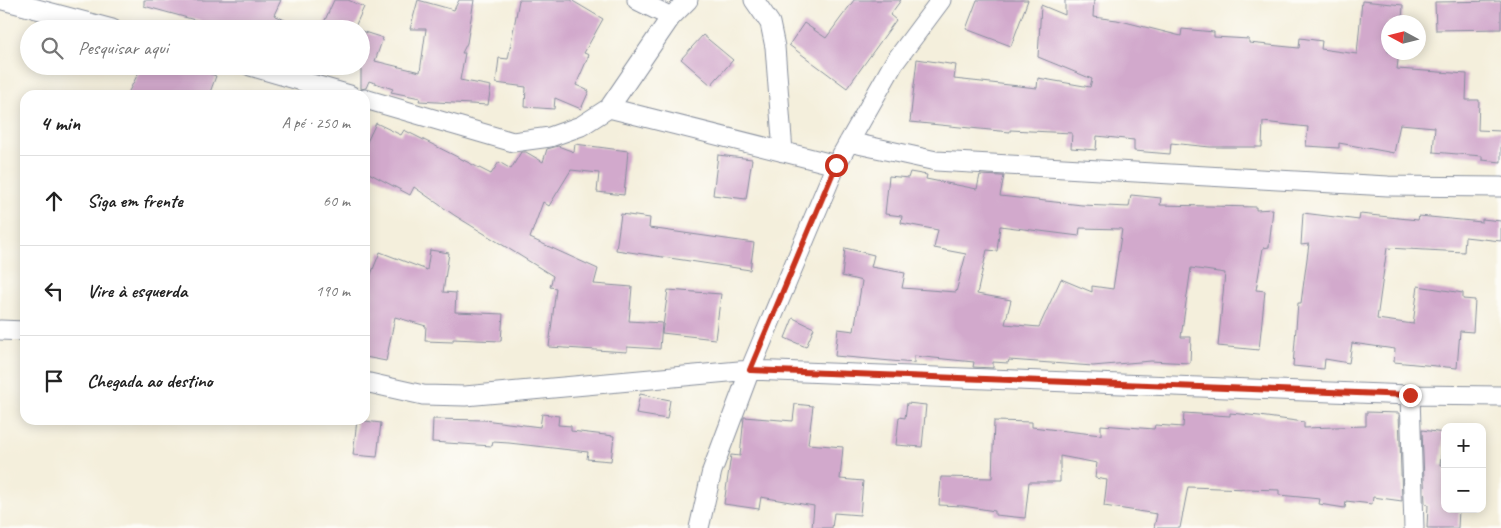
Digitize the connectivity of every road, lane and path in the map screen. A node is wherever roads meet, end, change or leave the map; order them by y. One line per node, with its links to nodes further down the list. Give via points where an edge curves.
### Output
1 (3, 0): 7 (street)
2 (637, 0): 6 (street)
3 (688, 0): 6 (street)
4 (754, 0): 13 (street, via 770,23 775,47)
5 (941, 0): 12 (street, via 894,63)
6 (670, 17): 11 (street)
7 (78, 20)
8 (281, 75): 9 (street)
9 (333, 90)
10 (370, 100): 11 (street, via 513,142 550,137 581,126)
11 (609, 108): 13 (street)
12 (849, 142): 14 (street); 15 (street, via 936,161 1388,186)
13 (783, 152): 14 (street)
14 (836, 165): 18 (street)
15 (1501, 187)
16 (0, 330): 17 (street)
17 (20, 331)
18 (750, 370): 19 (street, via 465,396 423,395); 20 (street); 22 (street, via 712,471)
19 (370, 383)
20 (1410, 395): 21 (street); 23 (street)
21 (1501, 396)
22 (699, 528)
23 (1414, 528)

